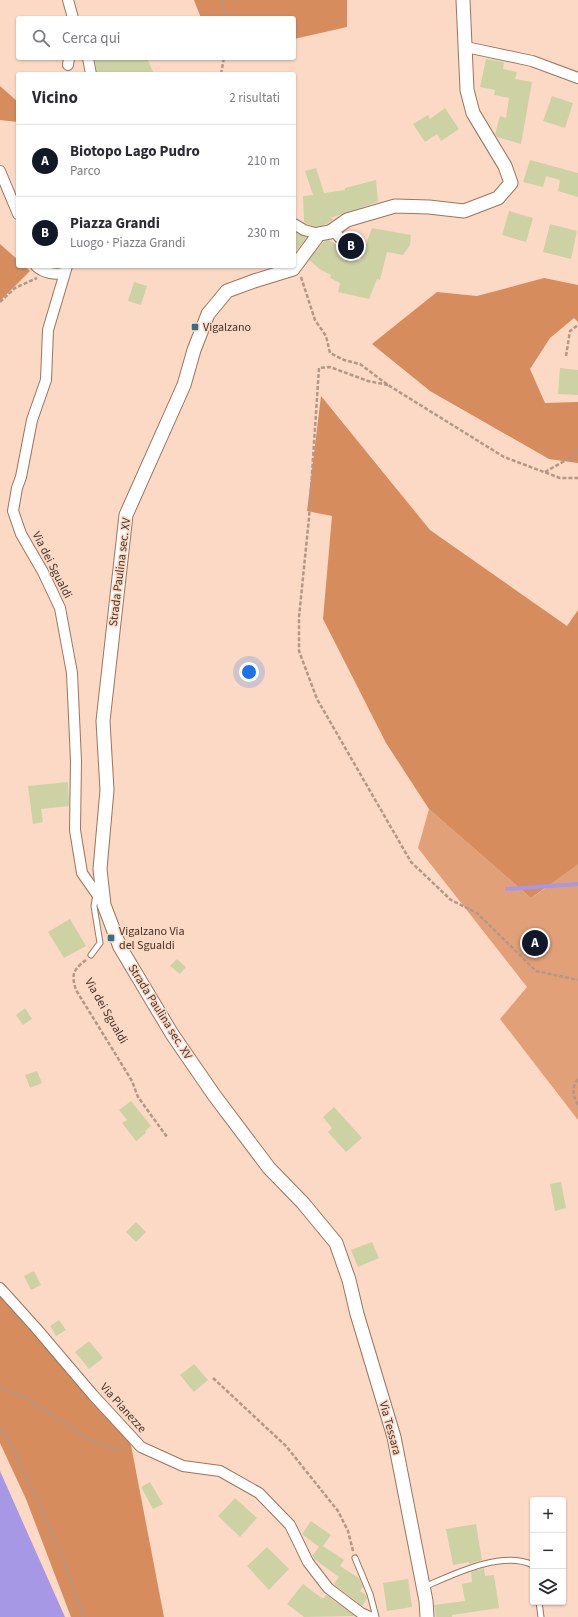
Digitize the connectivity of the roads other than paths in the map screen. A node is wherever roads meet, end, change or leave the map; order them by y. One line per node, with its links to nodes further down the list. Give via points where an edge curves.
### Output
1 (68, 0): 3 (street)
2 (463, 0): 4 (street)
3 (72, 16)
4 (466, 47): 7 (street, via 532,61); 11 (street, via 467,90 474,113 512,183 498,198 464,211 429,206 395,206 347,220)
5 (88, 60): 6 (street)
6 (91, 72)
7 (578, 78)
8 (0, 170): 9 (street)
9 (16, 209)
10 (296, 225): 12 (street)
11 (333, 230): 12 (street); 13 (street, via 340,238)
12 (320, 234): 14 (street, Strada Paulina sec. XV)
13 (356, 244)
14 (296, 265)
15 (38, 268): 17 (street, Via dei Sgualdi, via 43,272 59,274)
16 (294, 268): 19 (street, Strada Paulina sec. XV, via 227,291 208,314 184,385 126,515 103,721 107,790 100,869)
17 (66, 269): 18 (street, Via dei Sgualdi, via 48,330 46,380 32,420 14,511 21,534 60,608 72,673 76,762 75,830 82,873)
18 (96, 894): 19 (street, Via dei Sgualdi); 20 (lane, via 94,906 100,944)
19 (104, 905): 21 (street, Strada Paulina sec. XV, via 120,947 172,1034 269,1168 303,1203)
20 (91, 955)
21 (336, 1244): 25 (street, Via Tessara, via 349,1280 394,1437)
22 (0, 1288): 27 (street, Via Pianezze, via 141,1447 183,1466 220,1471 259,1492 290,1525 308,1562 328,1588)
23 (355, 1558): 28 (lane, via 370,1594)
24 (530, 1564): 25 (lane, via 517,1560 481,1564)
25 (423, 1587): 29 (street, Via Tessara)
26 (539, 1605): 30 (lane)
27 (370, 1617)
28 (376, 1617)
29 (427, 1617)
30 (541, 1617)

